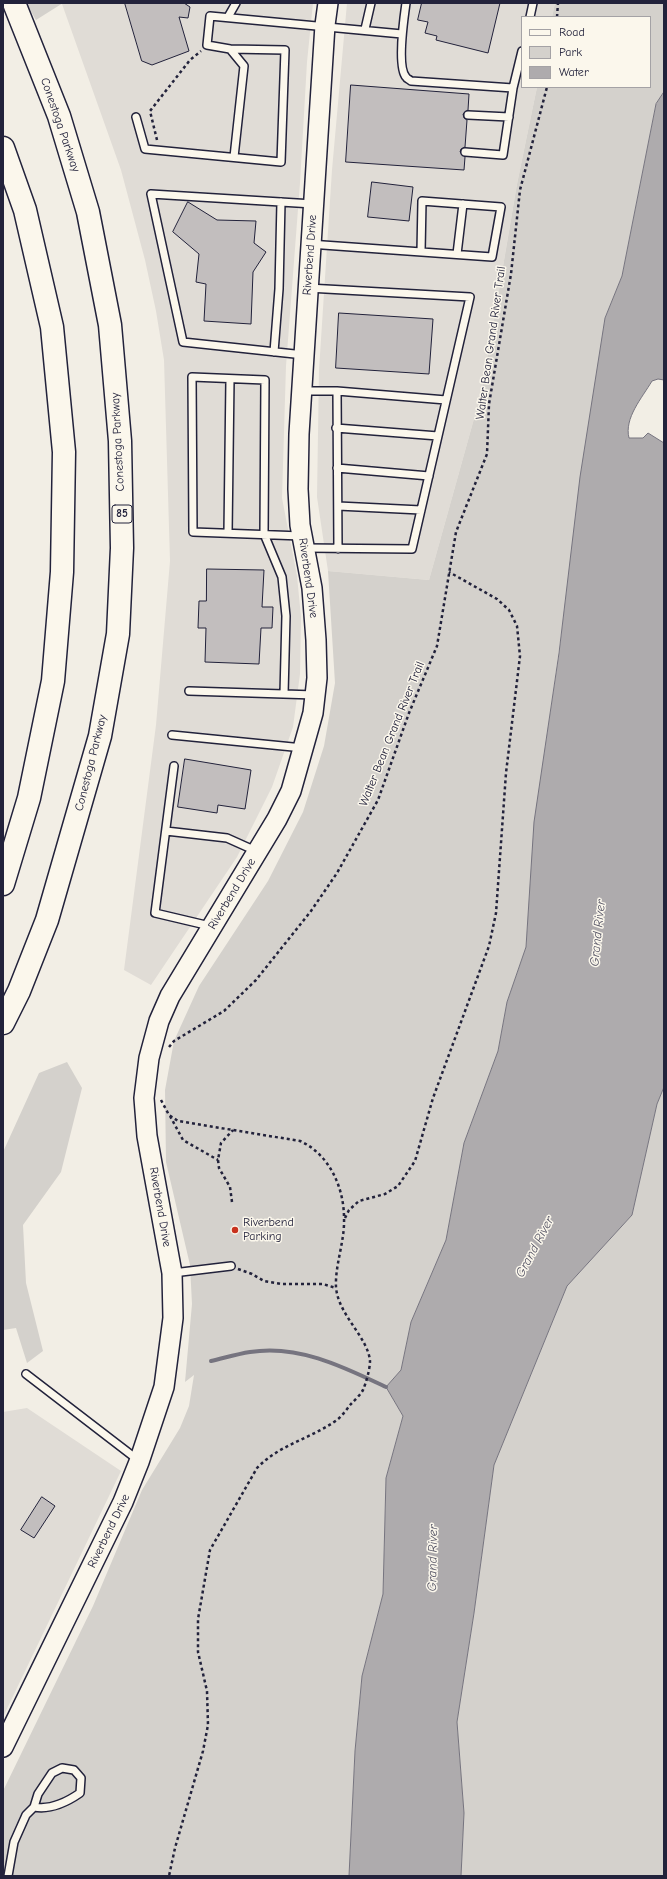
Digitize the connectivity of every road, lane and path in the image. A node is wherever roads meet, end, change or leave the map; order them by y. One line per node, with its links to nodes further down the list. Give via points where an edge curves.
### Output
1 (14, 3): 60 (highway, Conestoga Parkway / 85, via 59,116 88,212 110,325 120,441 122,548 118,634 100,736 47,920 19,991)
2 (236, 3): 10 (lane)
3 (328, 3): 11 (street, Riverbend Drive)
4 (371, 3): 12 (lane)
5 (406, 3): 13 (lane)
6 (533, 3): 8 (lane)
7 (558, 3): 9 (path)
8 (530, 16)
9 (557, 16)
10 (228, 17): 11 (lane); 14 (lane, via 210,16)
11 (325, 25): 12 (lane); 27 (street, Riverbend Drive)
12 (365, 29): 13 (lane)
13 (402, 34): 17 (lane, via 402,68 411,81)
14 (207, 45): 15 (lane); 23 (path, via 190,60 150,111)
15 (230, 49): 25 (lane, via 244,66); 25 (lane, via 285,50 281,162)
16 (521, 55): 17 (lane)
17 (513, 88): 21 (lane)
18 (546, 88): 49 (path, Walter Bean Grand River Trail, via 520,190 511,274 489,404 487,454 456,532)
19 (468, 114): 21 (lane)
20 (136, 117): 23 (lane, via 145,149)
21 (509, 117): 24 (lane, via 503,155)
22 (3, 148): 58 (highway, via 26,210 52,327 64,452 62,572 53,681 29,798)
23 (159, 150): 25 (lane)
24 (465, 152)
25 (234, 157)
26 (281, 202): 27 (lane); 33 (lane, via 280,289); 33 (lane, via 151,194 183,342)
27 (314, 204): 29 (street, Riverbend Drive)
28 (463, 204): 30 (lane, via 422,201); 31 (lane); 31 (lane, via 501,207 492,257)
29 (311, 244): 30 (lane); 32 (street, Riverbend Drive)
30 (421, 252): 31 (lane)
31 (457, 254)
32 (308, 288): 34 (street, Riverbend Drive); 38 (lane, via 470,297)
33 (274, 352): 34 (lane)
34 (304, 355): 36 (street, Riverbend Drive)
35 (230, 379): 45 (lane); 45 (lane, via 192,377 193,532); 46 (lane, via 266,380)
36 (302, 391): 37 (lane); 47 (street, Riverbend Drive, via 298,489)
37 (337, 391): 38 (lane); 39 (lane)
38 (446, 400): 40 (lane)
39 (336, 428): 40 (lane); 41 (lane)
40 (438, 436): 42 (lane)
41 (337, 468): 42 (lane); 43 (lane)
42 (429, 476): 44 (lane)
43 (338, 506): 44 (lane); 48 (lane)
44 (421, 510): 48 (lane, via 412,549)
45 (228, 533): 46 (lane)
46 (264, 534): 47 (lane); 51 (lane, via 282,577 286,616)
47 (303, 542): 48 (lane); 52 (street, Riverbend Drive, via 312,588 316,640)
48 (338, 549)
49 (450, 572): 61 (path, Walter Bean Grand River Trail, via 437,646 409,713 378,800 337,872 311,911 242,994 209,1021 174,1041); 67 (path, via 497,599 509,610 517,626 520,656 506,773 496,913 489,946 433,1098 415,1161 398,1186 385,1194 359,1201)
50 (189, 692): 51 (lane)
51 (284, 694): 52 (lane)
52 (315, 695): 54 (street, Riverbend Drive)
53 (172, 735): 54 (lane)
54 (304, 748): 57 (street, Riverbend Drive, via 291,790)
55 (174, 766): 56 (lane)
56 (166, 831): 57 (lane, via 227,838); 59 (lane, via 155,913)
57 (258, 852): 59 (street, Riverbend Drive)
58 (3, 884)
59 (213, 927): 69 (street, Riverbend Drive, via 170,996 159,1021 148,1066 144,1098 147,1136)
60 (3, 1022)
61 (167, 1051)
62 (161, 1098): 63 (path)
63 (169, 1116): 64 (path, via 188,1123); 65 (path, via 183,1140)
64 (233, 1129): 65 (path, via 221,1143); 67 (path, via 300,1141 320,1153 334,1174 342,1196)
65 (218, 1160): 66 (path, via 219,1168 230,1187)
66 (232, 1202)
67 (344, 1218): 70 (path)
68 (230, 1266): 69 (lane); 70 (path, via 264,1281 281,1284 323,1284)
69 (172, 1273): 72 (street, Riverbend Drive, via 173,1318 164,1387)
70 (336, 1288): 76 (path, via 342,1309 368,1353 370,1363 362,1392 335,1421 286,1445 262,1462 210,1550 198,1619 198,1652 207,1691 208,1725)
71 (26, 1374): 72 (lane)
72 (140, 1462): 73 (street, Riverbend Drive, via 123,1502)
73 (3, 1747)
74 (34, 1807): 74 (lane, via 38,1794 52,1773 62,1768 74,1770 81,1778 80,1793 69,1800 42,1808); 75 (lane, via 26,1815 14,1842)
75 (8, 1876)
76 (169, 1876)

